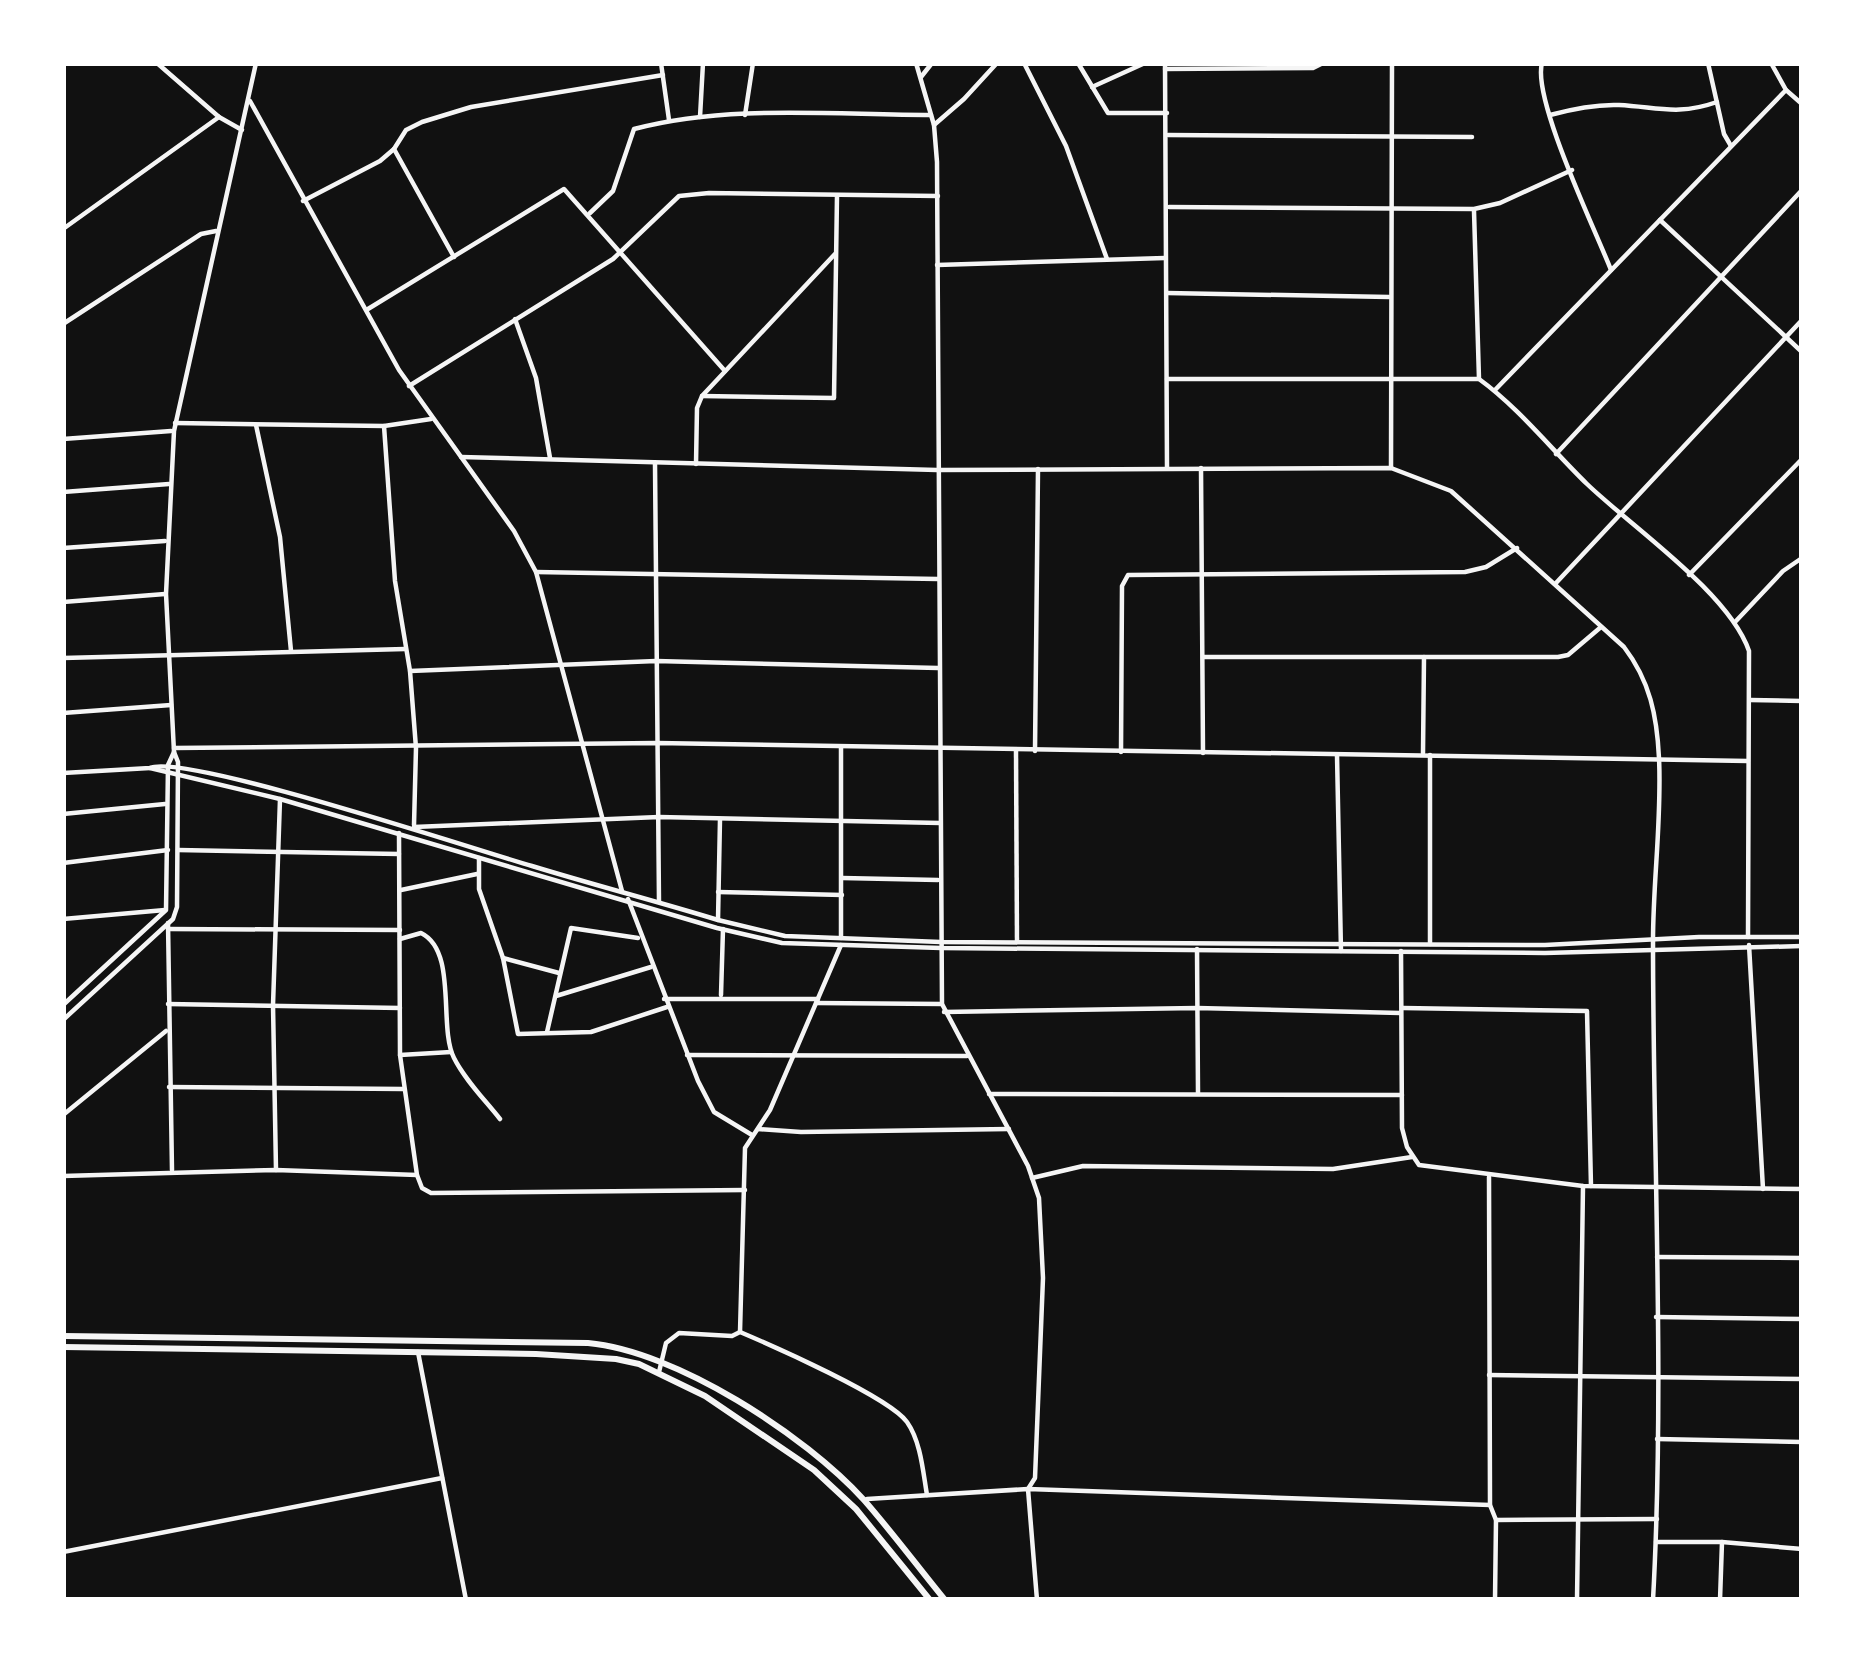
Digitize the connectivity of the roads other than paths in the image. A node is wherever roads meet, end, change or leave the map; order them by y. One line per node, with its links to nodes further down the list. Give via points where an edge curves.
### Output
1 (157, 63): 29 (street)
2 (256, 63): 22 (street)
3 (661, 63): 18 (street)
4 (703, 63): 30 (street)
5 (753, 63): 26 (street)
6 (916, 63): 19 (street)
7 (932, 63): 19 (street)
8 (997, 63): 32 (street)
9 (1024, 63): 55 (street, via 1066,146)
10 (1078, 63): 20 (street)
11 (1145, 63): 20 (street)
12 (1323, 63): 17 (street)
13 (1392, 63): 35 (street)
14 (1542, 63): 28 (street, via 1538,78)
15 (1708, 63): 23 (street)
16 (1771, 63): 21 (street)
17 (1165, 66): 25 (street)
18 (663, 75): 31 (street); 38 (street, via 471,107 406,130)
19 (921, 77): 27 (street)
20 (1092, 87): 25 (street, via 1112,115)
21 (1786, 90): 24 (street); 37 (street)
22 (250, 100): 33 (street); 43 (street)
23 (1717, 102): 28 (street, via 1692,111 1618,105); 37 (street)
24 (1802, 104)
25 (1167, 113): 34 (street)
26 (746, 115): 27 (street); 30 (street)
27 (931, 115): 32 (street)
28 (1550, 115): 39 (street)
29 (219, 117): 33 (street); 49 (street)
30 (700, 117): 31 (street)
31 (668, 120): 47 (street, via 634,129 613,191)
32 (934, 125): 42 (street)
33 (242, 130): 50 (street)
34 (1168, 135): 35 (street); 44 (street)
35 (1390, 137): 36 (street); 45 (street)
36 (1472, 137)
37 (1731, 146): 48 (street)
38 (394, 149): 43 (street); 53 (street)
39 (1572, 170): 46 (street); 57 (street)
40 (1802, 190): 58 (street)
41 (838, 196): 42 (street); 51 (street, via 688,193); 52 (street)
42 (938, 196): 56 (street)
43 (303, 201): 61 (street)
44 (1169, 207): 45 (street); 54 (street)
45 (1393, 208): 46 (street); 60 (street)
46 (1474, 209): 69 (street)
47 (588, 214): 51 (street); 53 (street, via 565,189)
48 (1660, 220): 57 (street); 58 (street)
49 (63, 229)
50 (217, 231): 64 (street); 77 (street)
51 (621, 251): 62 (street); 67 (street)
52 (837, 252): 67 (street); 73 (street, via 834,398)
53 (454, 257): 61 (street)
54 (1167, 258): 55 (street); 59 (street)
55 (1107, 259): 56 (street)
56 (937, 265): 89 (street)
57 (1612, 270): 72 (street)
58 (1720, 277): 65 (street); 79 (street)
59 (1167, 293): 60 (street); 68 (street)
60 (1392, 297): 70 (street)
61 (366, 311): 71 (street)
62 (515, 319): 71 (street); 81 (street)
63 (1802, 320): 65 (street)
64 (63, 324)
65 (1785, 338): 66 (street); 92 (street)
66 (1802, 352)
67 (725, 371): 73 (street)
68 (1167, 379): 70 (street); 85 (street)
69 (1479, 379): 70 (street); 72 (street)
70 (1394, 381): 87 (street)
71 (409, 386): 74 (street)
72 (1495, 390): 79 (street)
73 (702, 395): 84 (street)
74 (431, 419): 76 (street); 80 (street)
75 (256, 425): 76 (street); 77 (street); 108 (street, via 280,537)
76 (384, 426): 107 (street)
77 (174, 427): 78 (street); 90 (street)
78 (63, 439)
79 (1556, 454): 92 (street)
80 (461, 458): 81 (street); 97 (street)
81 (550, 458): 83 (street)
82 (1802, 459): 100 (street)
83 (655, 464): 84 (street); 99 (street)
84 (696, 464): 89 (street)
85 (1168, 467): 86 (street); 88 (street)
86 (1201, 468): 87 (street); 98 (street)
87 (1391, 468): 95 (street, via 1451,491)
88 (1038, 469): 89 (street); 128 (street)
89 (937, 470): 101 (street)
90 (170, 484): 91 (street); 93 (street)
91 (63, 492)
92 (1620, 515): 100 (street); 102 (street)
93 (168, 541): 94 (street); 103 (street)
94 (63, 548)
95 (1517, 548): 98 (street, via 1465,572); 102 (street)
96 (1802, 558): 105 (street)
97 (536, 572): 99 (street); 114 (street)
98 (1202, 573): 110 (street); 129 (street, via 1123,581)
99 (655, 574): 101 (street); 113 (street)
100 (1689, 575): 105 (street)
101 (940, 579): 115 (street)
102 (1556, 583): 106 (street)
103 (166, 594): 104 (street); 109 (street)
104 (63, 602)
105 (1736, 622): 117 (street, via 1749,651)
106 (1601, 627): 111 (street, via 1558,657); 133 (street, via 1647,680)
107 (406, 649): 108 (street); 116 (street)
108 (291, 650): 109 (street)
109 (167, 652): 112 (street); 119 (street)
110 (1203, 657): 111 (street); 130 (street)
111 (1424, 657): 132 (street)
112 (63, 658)
113 (656, 661): 114 (street); 115 (street); 121 (street)
114 (560, 663): 116 (street); 122 (street)
115 (940, 668): 126 (street)
116 (410, 671): 123 (street)
117 (1750, 700): 118 (street); 134 (street)
118 (1802, 701)
119 (173, 705): 120 (street); 125 (street)
120 (63, 713)
121 (657, 743): 122 (street); 124 (street); 141 (street)
122 (580, 745): 123 (street); 144 (street)
123 (416, 748): 125 (street); 146 (street)
124 (842, 748): 126 (street); 143 (street)
125 (174, 750): 135 (street); 136 (street)
126 (939, 750): 127 (street); 145 (street)
127 (1016, 751): 128 (street); 175 (street)
128 (1035, 751): 129 (street)
129 (1121, 752): 130 (street)
130 (1203, 753): 131 (street)
131 (1336, 755): 132 (street); 181 (street)
132 (1426, 755): 133 (street); 176 (street)
133 (1659, 759): 134 (street); 179 (street)
134 (1748, 761): 170 (street)
135 (168, 769): 136 (street); 137 (street); 139 (street)
136 (178, 771): 138 (street); 146 (street); 149 (street)
137 (63, 773)
138 (280, 799): 147 (street); 150 (street)
139 (167, 804): 140 (street); 148 (street)
140 (63, 814)
141 (659, 817): 142 (street); 144 (street); 162 (street)
142 (720, 820): 143 (street); 159 (street)
143 (842, 821): 145 (street); 155 (street)
144 (601, 822): 146 (street); 158 (street)
145 (940, 823): 156 (street)
146 (413, 831): 147 (street); 152 (street); 158 (street)
147 (399, 833): 151 (street)
148 (167, 850): 153 (street); 163 (street)
149 (178, 850): 150 (street); 166 (street, via 177,907)
150 (279, 850): 151 (street); 167 (street)
151 (400, 854): 157 (street)
152 (479, 858): 154 (street); 161 (street)
153 (63, 863)
154 (477, 874): 157 (street); 184 (street)
155 (842, 878): 156 (street); 160 (street)
156 (941, 880): 177 (street)
157 (401, 890): 169 (street)
158 (622, 891): 162 (street)
159 (718, 892): 160 (street); 165 (street)
160 (842, 895): 174 (street)
161 (628, 899): 168 (street); 173 (street)
162 (659, 902): 165 (street)
163 (166, 910): 164 (street); 192 (street)
164 (63, 919)
165 (718, 920): 174 (street)
166 (168, 926): 167 (street); 191 (street); 199 (street)
167 (277, 929): 169 (street); 193 (street)
168 (723, 929): 174 (street, via 768,941); 189 (street)
169 (400, 930): 172 (street)
170 (1748, 937): 171 (street); 179 (street)
171 (1802, 937)
172 (400, 939): 195 (street); 202 (street, via 421,933 431,940)
173 (641, 939): 185 (street); 186 (street, via 571,928)
174 (841, 942): 177 (street); 190 (street)
175 (1018, 942): 177 (street); 181 (street)
176 (1430, 944): 179 (street); 181 (street)
177 (941, 945): 182 (street); 196 (street)
178 (1749, 945): 179 (street); 180 (street); 227 (street)
179 (1653, 946): 183 (street); 226 (street)
180 (1802, 946)
181 (1341, 947): 182 (street); 183 (street)
182 (1197, 949): 197 (street)
183 (1401, 951): 198 (street)
184 (503, 958): 186 (street); 201 (street, via 515,1032)
185 (651, 967): 187 (street); 188 (street)
186 (559, 973): 187 (street)
187 (556, 996): 201 (street)
188 (664, 998): 189 (street); 194 (street)
189 (721, 998): 190 (street)
190 (817, 1001): 196 (street); 206 (street)
191 (167, 1004): 193 (street); 200 (street)
192 (63, 1005)
193 (273, 1005): 195 (street); 208 (street)
194 (667, 1007): 201 (street, via 613,1028); 204 (street)
195 (400, 1008): 203 (street)
196 (943, 1008): 197 (street); 205 (street)
197 (1197, 1008): 198 (street); 211 (street)
198 (1402, 1011): 212 (street); 225 (street, via 1587,1011)
199 (63, 1020)
200 (167, 1030): 207 (street); 213 (street)
201 (547, 1031)
202 (451, 1052): 203 (street); 214 (street)
203 (400, 1055): 209 (street)
204 (687, 1055): 206 (street); 217 (street, via 714,1112)
205 (967, 1056): 206 (street); 210 (street)
206 (795, 1057): 215 (street)
207 (169, 1087): 208 (street); 220 (street)
208 (274, 1087): 209 (street); 219 (street)
209 (404, 1089): 221 (street)
210 (988, 1094): 211 (street); 216 (street)
211 (1198, 1094): 212 (street)
212 (1402, 1095): 218 (street)
213 (63, 1115)
214 (500, 1120)
215 (758, 1129): 216 (street); 217 (street)
216 (1009, 1129): 224 (street)
217 (752, 1135): 228 (street, via 743,1159)
218 (1412, 1157): 223 (street, via 1426,1169); 224 (street, via 1333,1168 1083,1166)
219 (276, 1170): 220 (street); 221 (street)
220 (172, 1171): 222 (street)
221 (417, 1175): 228 (street, via 431,1193)
222 (63, 1176)
223 (1489, 1177): 225 (street); 240 (street)
224 (1032, 1178): 247 (street, via 1043,1278 1035,1478)
225 (1587, 1186): 226 (street); 241 (street)
226 (1656, 1189): 227 (street); 230 (street)
227 (1763, 1189): 229 (street)
228 (746, 1190): 234 (street)
229 (1802, 1190)
230 (1657, 1257): 231 (street); 232 (street)
231 (1802, 1258)
232 (1656, 1317): 233 (street); 242 (street)
233 (1802, 1319)
234 (740, 1332): 238 (street, via 670,1337); 248 (street, via 897,1413 916,1440)
235 (63, 1336): 238 (main road, via 588,1343)
236 (63, 1347): 237 (main road)
237 (418, 1352): 239 (main road, via 582,1355); 246 (street)
238 (662, 1361): 239 (street); 249 (main road, via 800,1445)
239 (659, 1372): 259 (main road, via 791,1452 836,1490)
240 (1489, 1375): 241 (street); 250 (street)
241 (1581, 1376): 242 (street); 251 (street)
242 (1656, 1378): 243 (street); 244 (street)
243 (1802, 1379)
244 (1657, 1439): 245 (street); 252 (street)
245 (1802, 1442)
246 (442, 1478): 257 (street); 258 (street)
247 (1028, 1489): 248 (street); 250 (street); 261 (street)
248 (927, 1496): 249 (street)
249 (863, 1499): 260 (main road)
250 (1490, 1505): 253 (street)
251 (1581, 1519): 252 (street); 253 (street); 263 (street)
252 (1657, 1519): 254 (street)
253 (1496, 1520): 262 (street)
254 (1656, 1542): 255 (street); 264 (street)
255 (1722, 1542): 256 (street); 265 (street)
256 (1802, 1549)
257 (63, 1552)
258 (466, 1600)
259 (929, 1600)
260 (946, 1600)
261 (1037, 1600)
262 (1495, 1600)
263 (1577, 1600)
264 (1653, 1600)
265 (1720, 1600)

